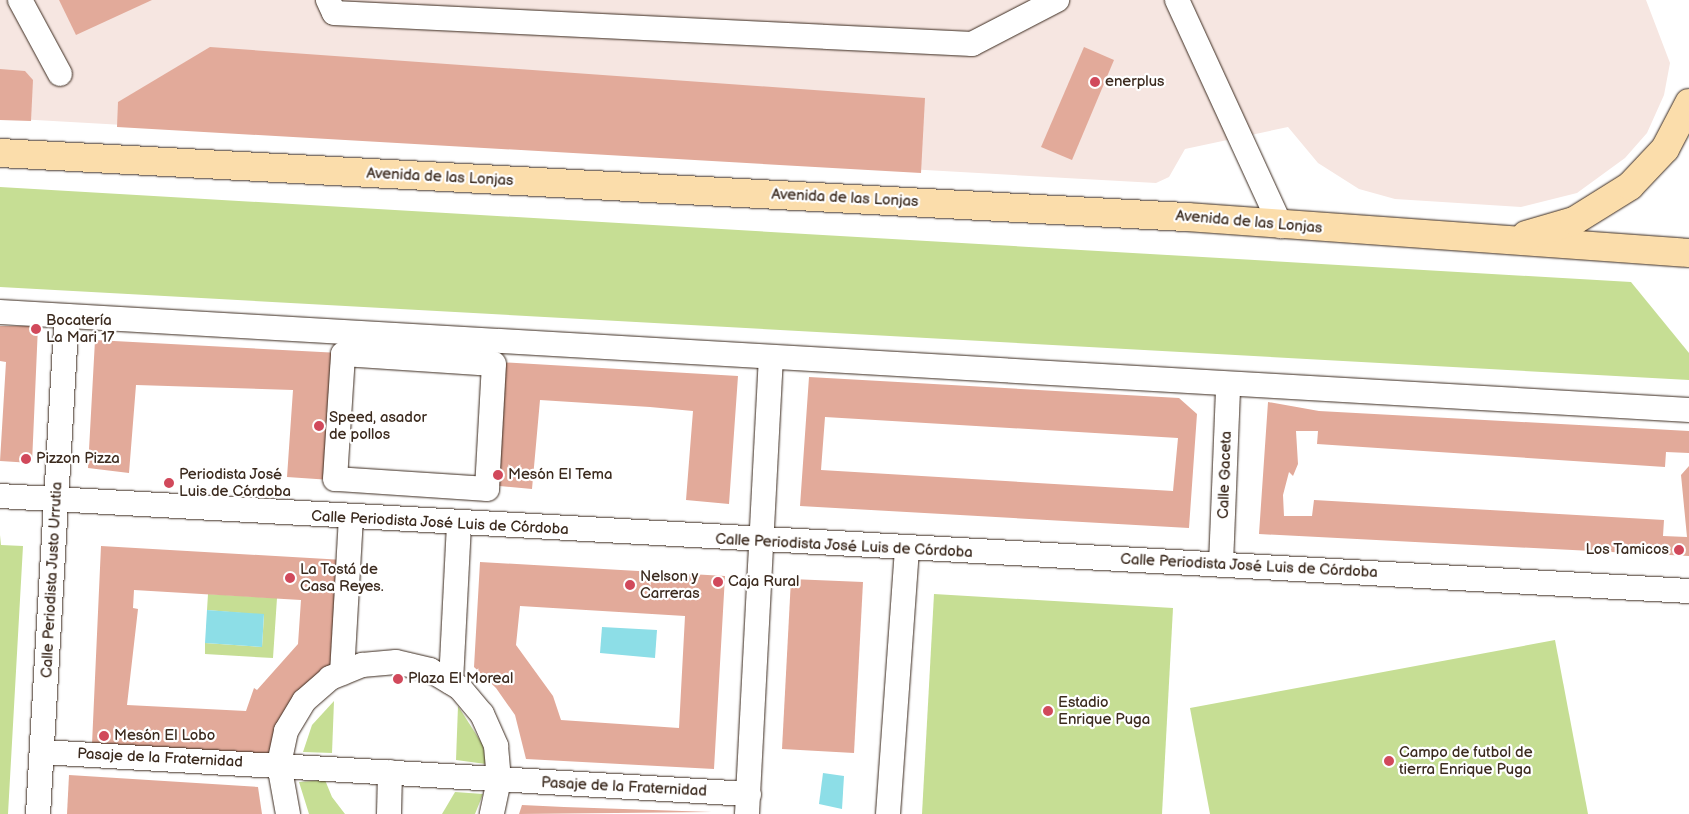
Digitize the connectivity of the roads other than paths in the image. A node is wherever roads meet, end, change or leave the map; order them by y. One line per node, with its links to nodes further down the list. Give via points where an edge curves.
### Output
1 (20, 0): 5 (street)
2 (328, 0): 3 (street, via 334,13 972,44)
3 (1057, 0)
4 (1176, 0): 8 (street)
5 (60, 74)
6 (1689, 104): 9 (main road, via 1665,149 1612,200 1574,221)
7 (0, 153): 8 (main road, Avenida de las Lonjas, via 1187,216)
8 (1281, 226): 9 (main road, Avenida de las Lonjas)
9 (1502, 239): 10 (main road, Avenida de las Lonjas)
10 (1689, 253)
11 (0, 312): 12 (street)
12 (67, 316): 13 (street); 21 (street, Calle Periodista Justo Urrutia)
13 (348, 344): 14 (street); 18 (street)
14 (485, 352): 15 (street); 19 (street)
15 (771, 359): 16 (street); 24 (street)
16 (1228, 386): 17 (street); 26 (street, Calle Gaceta)
17 (1689, 410)
18 (341, 480): 19 (street); 22 (street)
19 (476, 488): 23 (street)
20 (0, 496): 21 (street, Calle Periodista José Luis de Córdoba)
21 (57, 499): 22 (street, Calle Periodista José Luis de Córdoba); 30 (street, Calle Periodista Justo Urrutia)
22 (344, 517): 23 (street, Calle Periodista José Luis de Córdoba); 28 (street)
23 (466, 524): 24 (street, Calle Periodista José Luis de Córdoba); 29 (street)
24 (761, 542): 25 (street, Calle Periodista José Luis de Córdoba); 34 (street)
25 (907, 549): 26 (street, Calle Periodista José Luis de Córdoba); 39 (street)
26 (1221, 564): 27 (street, Calle Periodista José Luis de Córdoba)
27 (1689, 591)
28 (342, 673): 29 (street, via 362,665 396,662 430,670); 31 (street, via 304,701 286,731)
29 (451, 682): 33 (street, via 482,714 496,746)
30 (42, 752): 31 (street, Pasaje de la Fraternidad); 35 (street, Calle Periodista Justo Urrutia)
31 (278, 764): 32 (street); 36 (street)
32 (390, 772): 33 (street); 37 (street)
33 (499, 780): 34 (street, Pasaje de la Fraternidad); 38 (street)
34 (748, 804)
35 (38, 814)
36 (288, 814)
37 (389, 814)
38 (492, 814)
39 (888, 814)

